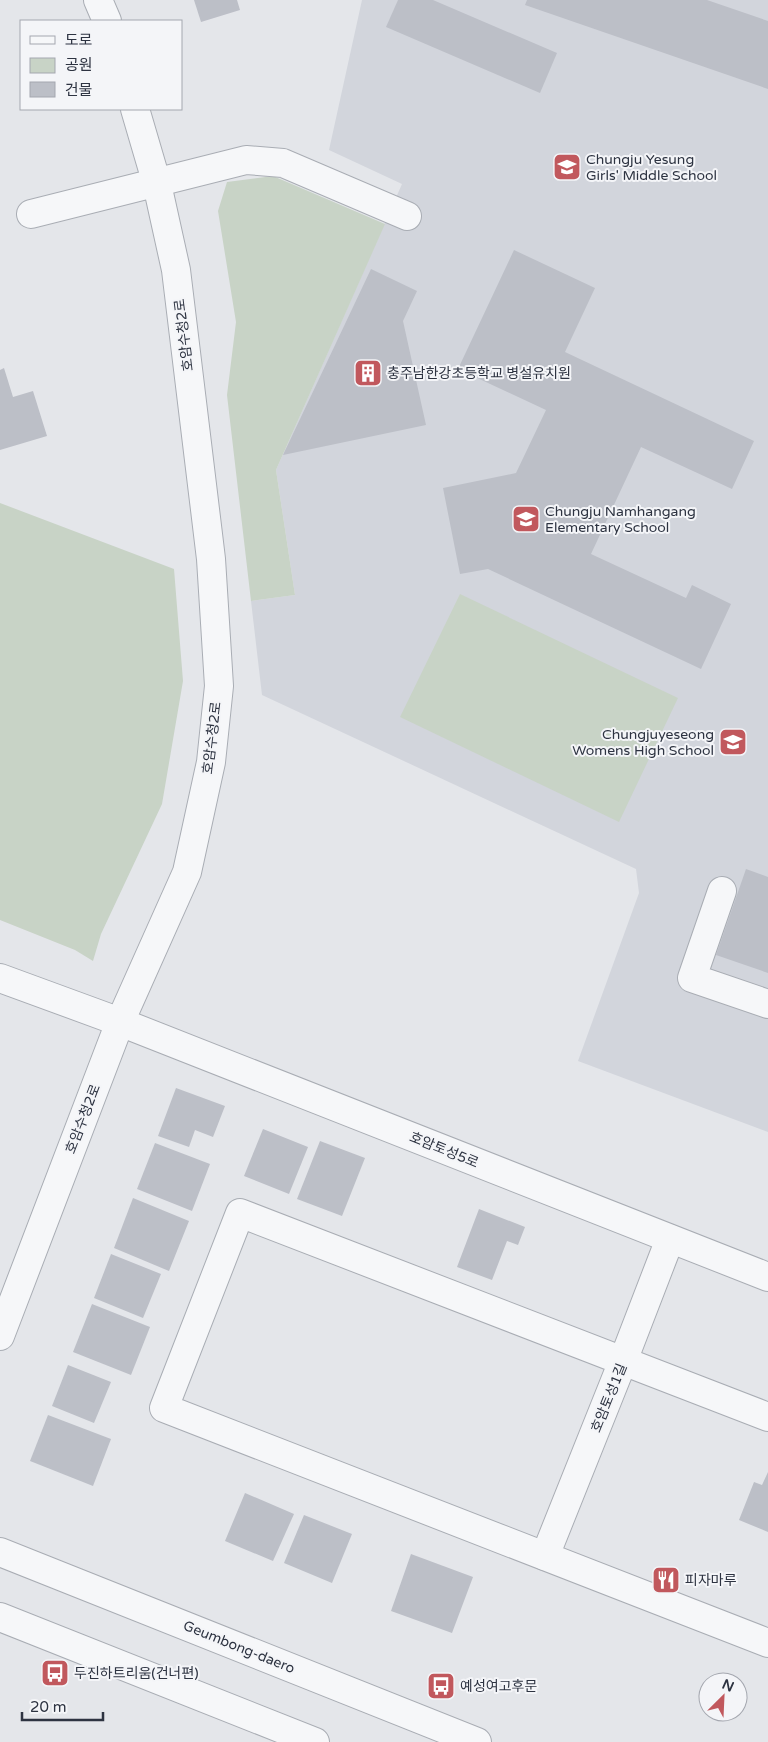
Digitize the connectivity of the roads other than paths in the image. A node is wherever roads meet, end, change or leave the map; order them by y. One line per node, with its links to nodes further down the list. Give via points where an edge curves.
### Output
1 (98, 0): 2 (street)
2 (107, 20)
3 (135, 110): 4 (street, 호암수청2로)
4 (157, 184): 5 (street); 6 (street, via 246,160 283,163); 10 (street, 호암수청2로, via 176,270 211,559 219,686 211,762 187,872)
5 (31, 214)
6 (407, 216)
7 (722, 890): 9 (street, via 692,978)
8 (0, 978): 10 (street, 호암토성5로)
9 (768, 1004)
10 (120, 1022): 11 (street, 호암토성5로); 13 (street, 호암수청2로)
11 (670, 1239): 12 (street, 호암토성5로); 14 (street, 호암토성1길)
12 (768, 1277)
13 (0, 1336)
14 (623, 1361): 15 (street); 17 (street, 호암토성1길); 17 (street, via 240,1213 164,1408)
15 (768, 1418)
16 (0, 1552): 21 (street, Geumbong-daero)
17 (545, 1556): 19 (street)
18 (0, 1617): 20 (street)
19 (768, 1643)
20 (315, 1742)
21 (477, 1742)

